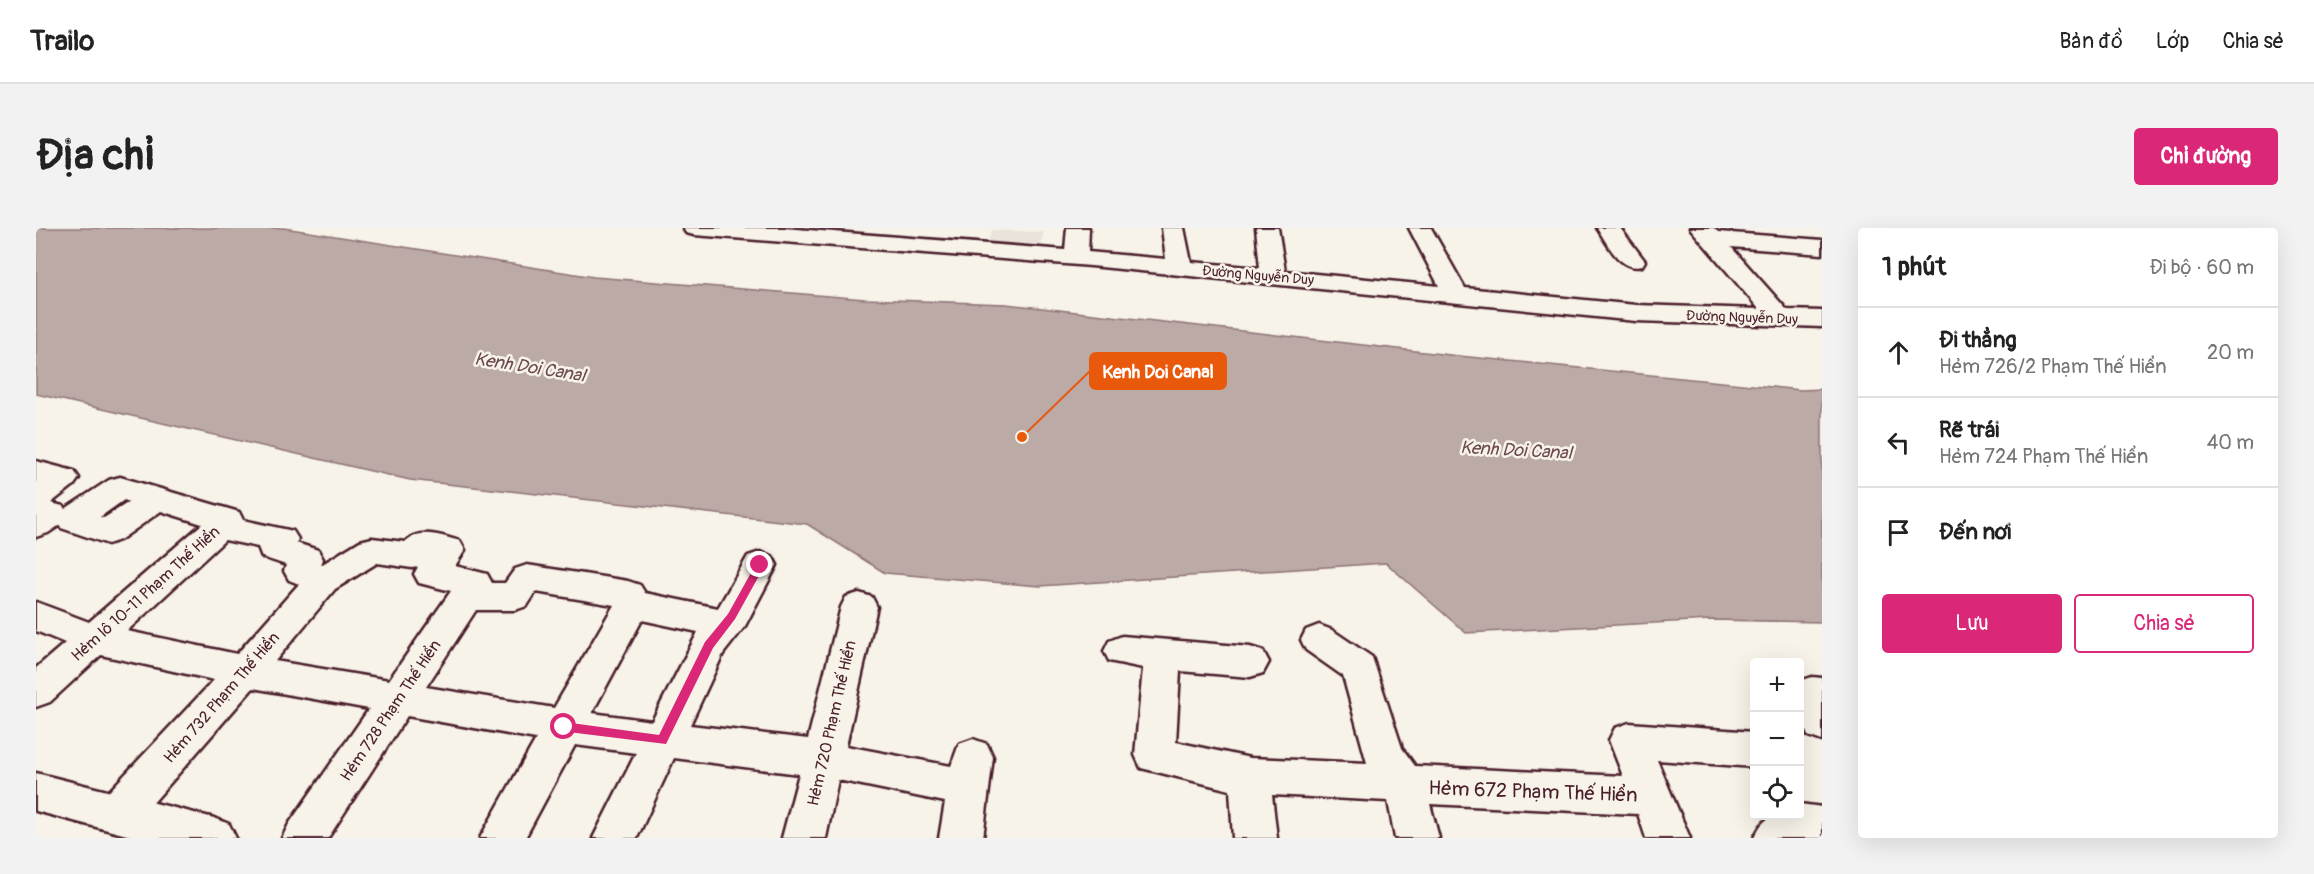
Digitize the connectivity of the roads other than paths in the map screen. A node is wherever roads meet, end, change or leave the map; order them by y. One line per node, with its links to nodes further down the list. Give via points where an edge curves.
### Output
1 (694, 228): 7 (street, Đường Nguyễn Duy)
2 (1078, 228): 13 (street)
3 (1173, 228): 15 (street)
4 (1267, 228): 16 (street)
5 (1420, 228): 17 (street)
6 (1608, 228): 14 (street)
7 (751, 231): 9 (street, Đường Nguyễn Duy)
8 (1706, 234): 12 (street); 18 (street)
9 (875, 235): 10 (street, Đường Nguyễn Duy)
10 (930, 237): 11 (street, Đường Nguyễn Duy)
11 (958, 238): 13 (street, Đường Nguyễn Duy, via 989,240)
12 (1822, 247)
13 (1076, 259): 15 (street, Đường Nguyễn Duy)
14 (1633, 261)
15 (1180, 268): 16 (street, Đường Nguyễn Duy)
16 (1274, 276): 17 (street, Đường Nguyễn Duy)
17 (1457, 297): 18 (street, Đường Nguyễn Duy, via 1636,313)
18 (1781, 319): 19 (street, Đường Nguyễn Duy)
19 (1822, 319)
20 (36, 471): 21 (street, via 63,478)
21 (47, 513): 22 (street, via 108,532 156,499)
22 (223, 524): 24 (street, via 281,539 274,548 306,559 301,571); 31 (street, Hẻm lô 10-11 Phạm Thế Hiển)
23 (760, 565): 30 (street)
24 (323, 580): 25 (street, Hẻm 732 Phạm Thế Hiển, via 372,550 412,556 422,545 448,550 431,574); 36 (street, Hẻm 732 Phạm Thế Hiển)
25 (471, 589): 27 (street, via 515,597 527,579 628,594); 38 (street, Hẻm 728 Phạm Thế Hiển)
26 (36, 593): 29 (street, via 50,599)
27 (633, 604): 30 (street); 39 (street)
28 (859, 607): 42 (street, Hẻm 720 Phạm Thế Hiển)
29 (36, 614): 31 (street)
30 (725, 624): 40 (street, via 709,645)
31 (94, 639): 36 (street); 37 (street, Hẻm lô 10-11 Phạm Thế Hiển)
32 (1319, 640): 44 (street, via 1359,668 1384,756)
33 (1122, 651): 34 (street)
34 (1164, 653): 35 (street); 43 (street, Hẻm 672 Phạm Thế Hiển, via 1155,755)
35 (1250, 662)
36 (245, 671): 38 (street); 47 (street, Hẻm 732 Phạm Thế Hiển)
37 (36, 691)
38 (398, 698): 39 (street); 49 (street, Hẻm 728 Phạm Thế Hiển)
39 (564, 727): 40 (street); 50 (street)
40 (662, 740): 42 (street); 51 (street)
41 (1750, 750): 46 (street, via 1629,740)
42 (822, 759): 52 (street, Hẻm 720 Phạm Thế Hiển); 53 (street, via 971,772)
43 (1250, 776): 44 (street, Hẻm 672 Phạm Thế Hiển); 54 (street)
44 (1405, 785): 46 (street, Hẻm 672 Phạm Thế Hiển); 55 (street)
45 (36, 792): 47 (street)
46 (1652, 796): 56 (street, Hẻm 672 Phạm Thế Hiển)
47 (117, 813): 48 (street)
48 (214, 838)
49 (304, 838)
50 (502, 838)
51 (615, 838)
52 (804, 838)
53 (961, 838)
54 (1255, 838)
55 (1417, 838)
56 (1668, 838)

